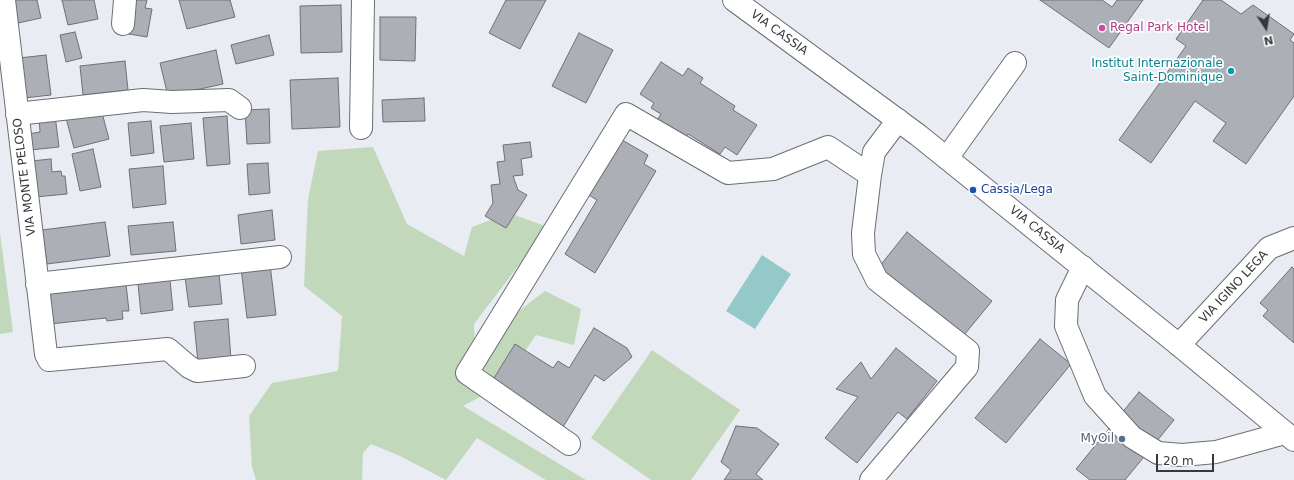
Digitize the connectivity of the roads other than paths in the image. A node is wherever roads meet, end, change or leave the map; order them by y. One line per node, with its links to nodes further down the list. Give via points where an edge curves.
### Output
1 (4, 0): 8 (street, VIA MONTE PELOSO)
2 (125, 0): 5 (street)
3 (363, 0): 10 (street)
4 (734, 0): 9 (street, VIA CASSIA)
5 (123, 24)
6 (1015, 63): 11 (street)
7 (240, 108): 8 (street, via 229,100 143,100)
8 (18, 114): 16 (street, VIA MONTE PELOSO)
9 (898, 120): 11 (street, VIA CASSIA); 12 (street, via 874,152)
10 (361, 128)
11 (947, 158): 15 (street, VIA CASSIA)
12 (870, 175): 20 (street, via 828,147 773,169 728,173 626,114 467,373); 21 (street, via 863,233 864,254 877,280 968,351 967,368)
13 (1294, 238): 17 (street, VIA IGINO LEGA, via 1269,248)
14 (280, 257): 16 (street)
15 (1083, 267): 17 (street, VIA CASSIA); 19 (street, via 1067,300 1066,326 1095,396 1132,437 1158,453 1182,455 1216,452)
16 (37, 284): 18 (street, VIA MONTE PELOSO, via 46,354 49,360 168,349 197,371)
17 (1179, 345): 19 (street, VIA CASSIA)
18 (244, 366)
19 (1289, 436)
20 (569, 444)
21 (871, 480)

